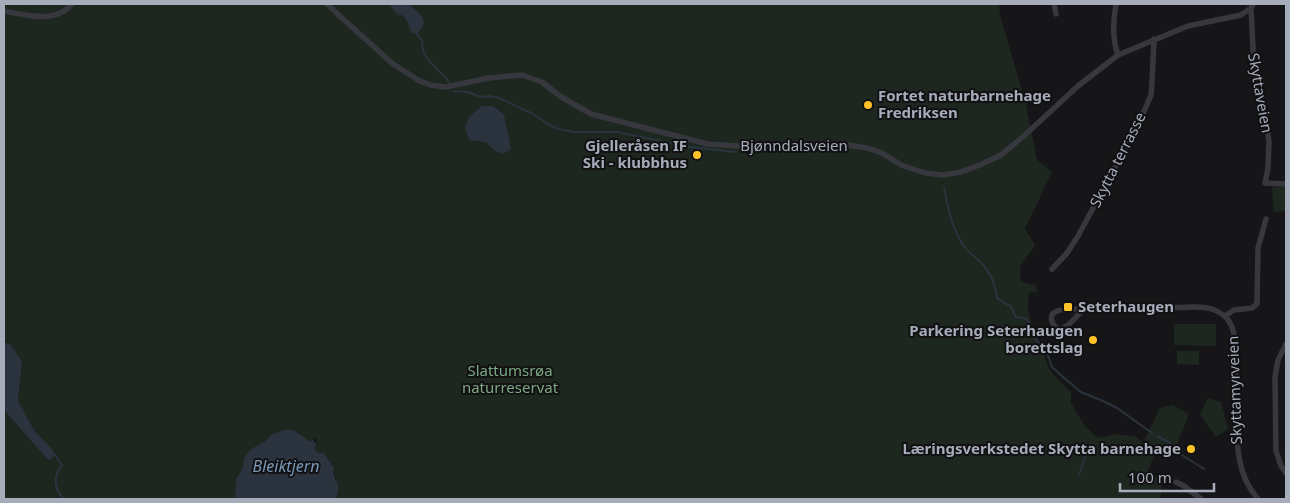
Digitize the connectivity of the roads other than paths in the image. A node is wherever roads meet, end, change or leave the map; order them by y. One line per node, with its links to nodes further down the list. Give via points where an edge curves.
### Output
1 (72, 4): 6 (street, via 58,14 37,18)
2 (327, 4): 9 (street, Bjønndalsveien, via 393,64 430,85 446,87 522,75 542,82 591,114 707,144 867,148 904,166 943,175 1001,155)
3 (1054, 4): 7 (street)
4 (1116, 4): 9 (street, via 1114,44)
5 (1252, 6): 8 (street, Bjønndalsveien, via 1241,15 1188,26); 10 (street, Skyttaveien, via 1257,92 1265,113 1269,142 1265,183)
6 (4, 11)
7 (1056, 14)
8 (1154, 39): 9 (street, Bjønndalsveien); 12 (street, Skytta terrasse, via 1150,95 1140,121 1078,236)
9 (1118, 54)
10 (1286, 184)
11 (1266, 218): 14 (street, via 1258,248 1257,304)
12 (1052, 269)
13 (1084, 309): 13 (street, Skyttamyrveien, via 1058,310 1051,316 1052,323 1062,329); 14 (street, Skyttamyrveien, via 1203,307)
14 (1225, 316): 19 (street, Skyttamyrveien, via 1235,337 1238,454 1249,488)
15 (1286, 344): 16 (street, via 1278,360 1275,377 1276,451)
16 (1286, 473)
17 (1176, 482): 18 (street)
18 (1201, 499)
19 (1258, 499)

